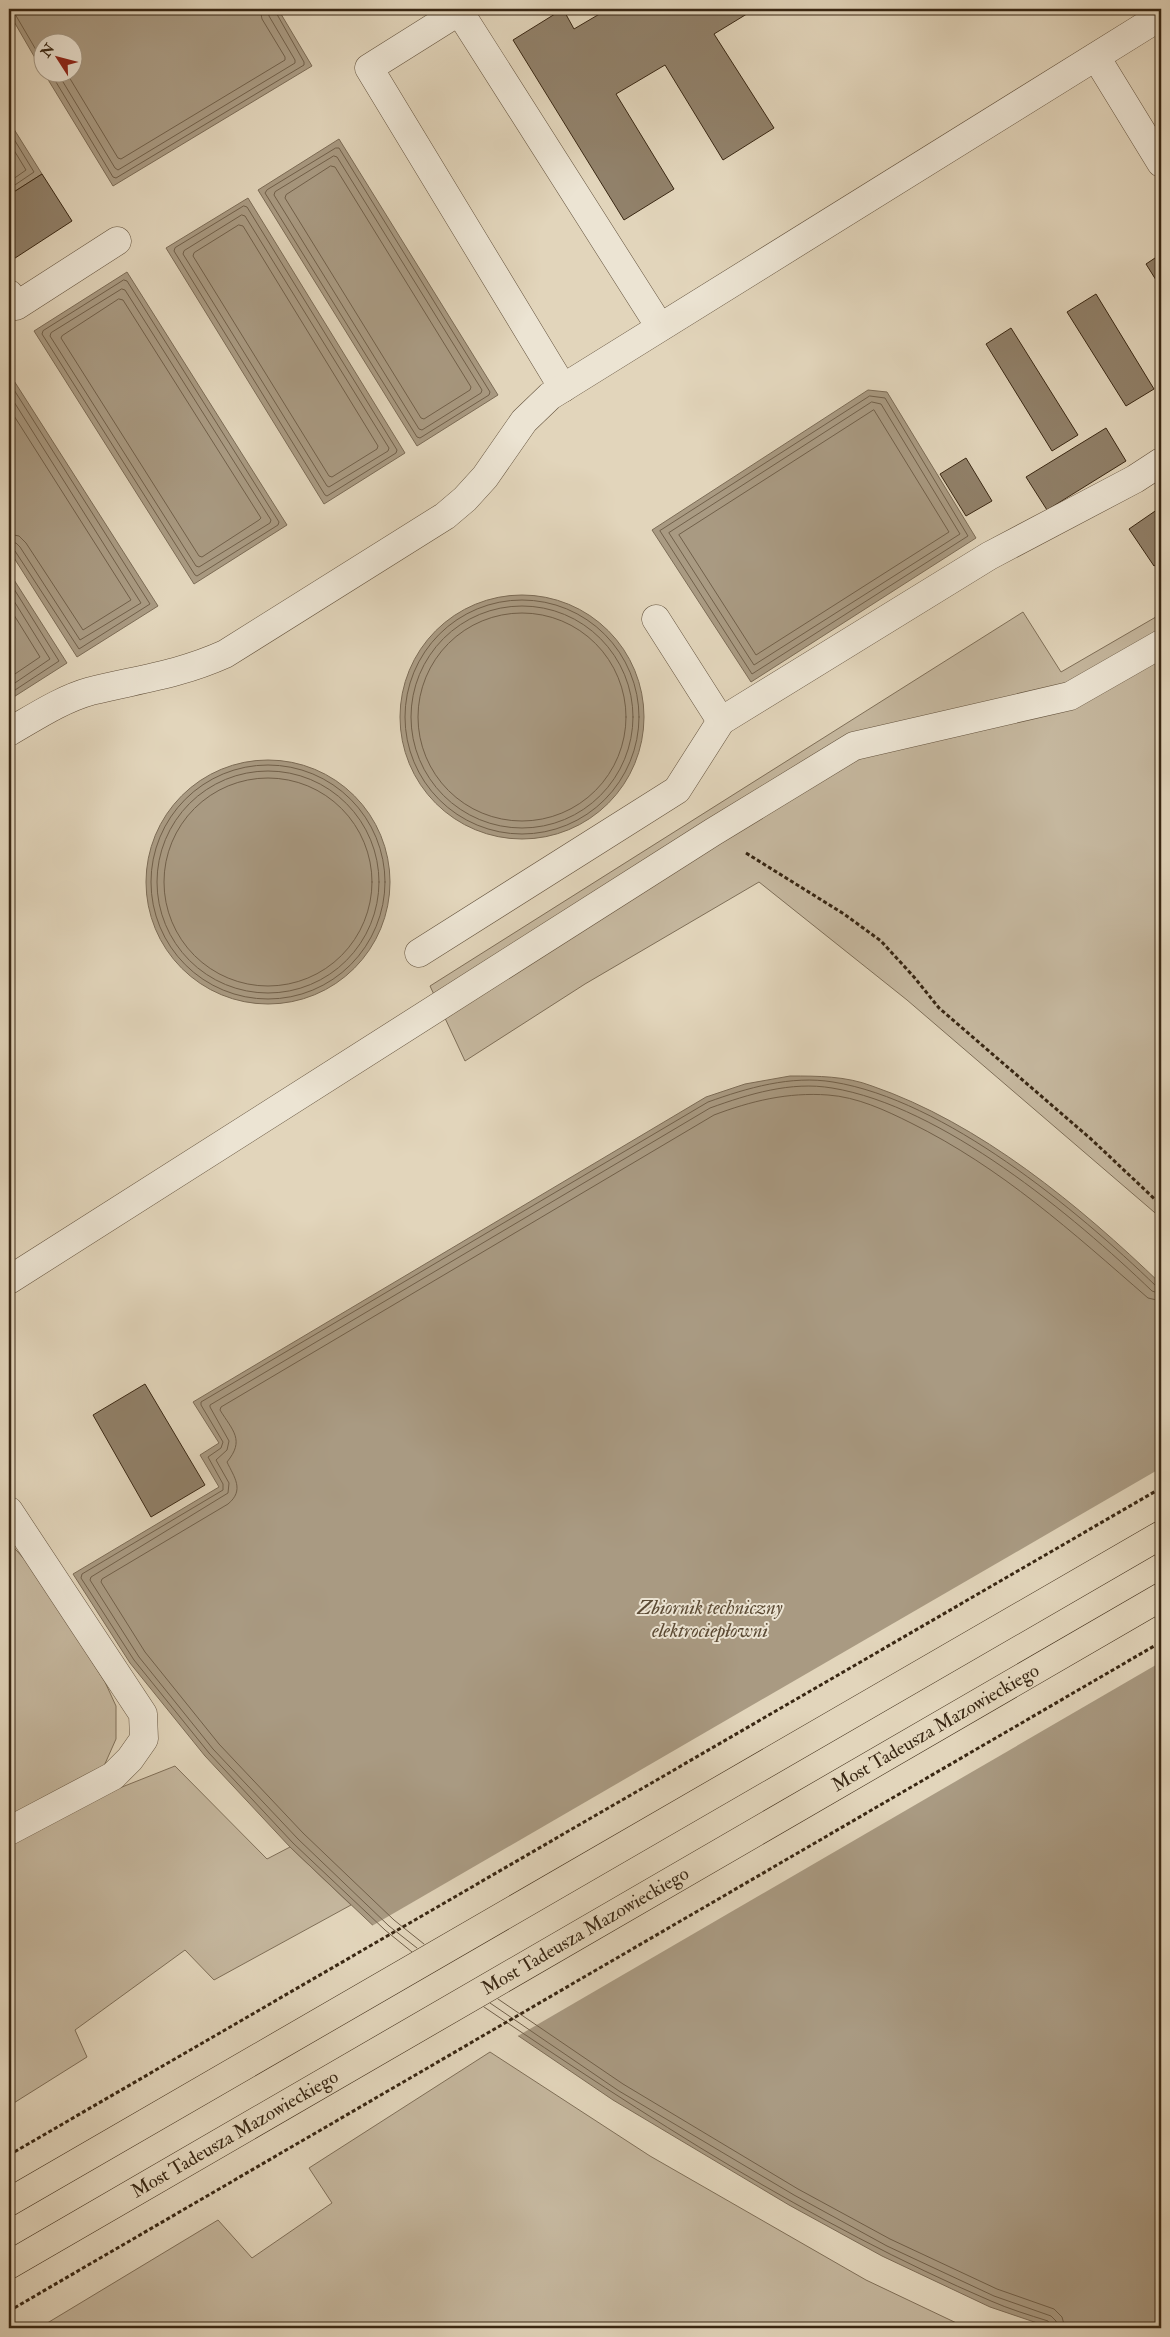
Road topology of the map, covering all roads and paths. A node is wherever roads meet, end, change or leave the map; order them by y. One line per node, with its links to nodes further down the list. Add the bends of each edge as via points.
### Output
1 (461, 10): 7 (lane); 8 (lane, via 369,68)
2 (1161, 16): 3 (lane)
3 (1096, 57): 4 (lane); 7 (lane)
4 (1161, 163)
5 (118, 241): 6 (lane, via 16,306)
6 (9, 294)
7 (660, 328): 8 (lane)
8 (563, 388): 13 (lane, via 524,421 485,477 445,516 224,654 197,667 64,701)
9 (1161, 462): 12 (lane, via 989,556)
10 (656, 619): 12 (lane)
11 (1161, 644): 14 (lane, via 1070,696 854,746)
12 (721, 721): 15 (lane, via 677,790)
13 (9, 732)
14 (713, 832): 16 (path, via 844,914 880,941 939,1008 1091,1139); 17 (lane)
15 (419, 953)
16 (1161, 1205)
17 (9, 1280)
18 (1161, 1488): 24 (path)
19 (9, 1511): 23 (lane, via 143,1714 144,1739 113,1776)
20 (1161, 1535): 25 (main road)
21 (1161, 1597): 26 (main road, Most Tadeusza Mazowieckiego)
22 (1161, 1642): 27 (path)
23 (9, 1831)
24 (9, 2155)
25 (9, 2202)
26 (9, 2265)
27 (9, 2311)

